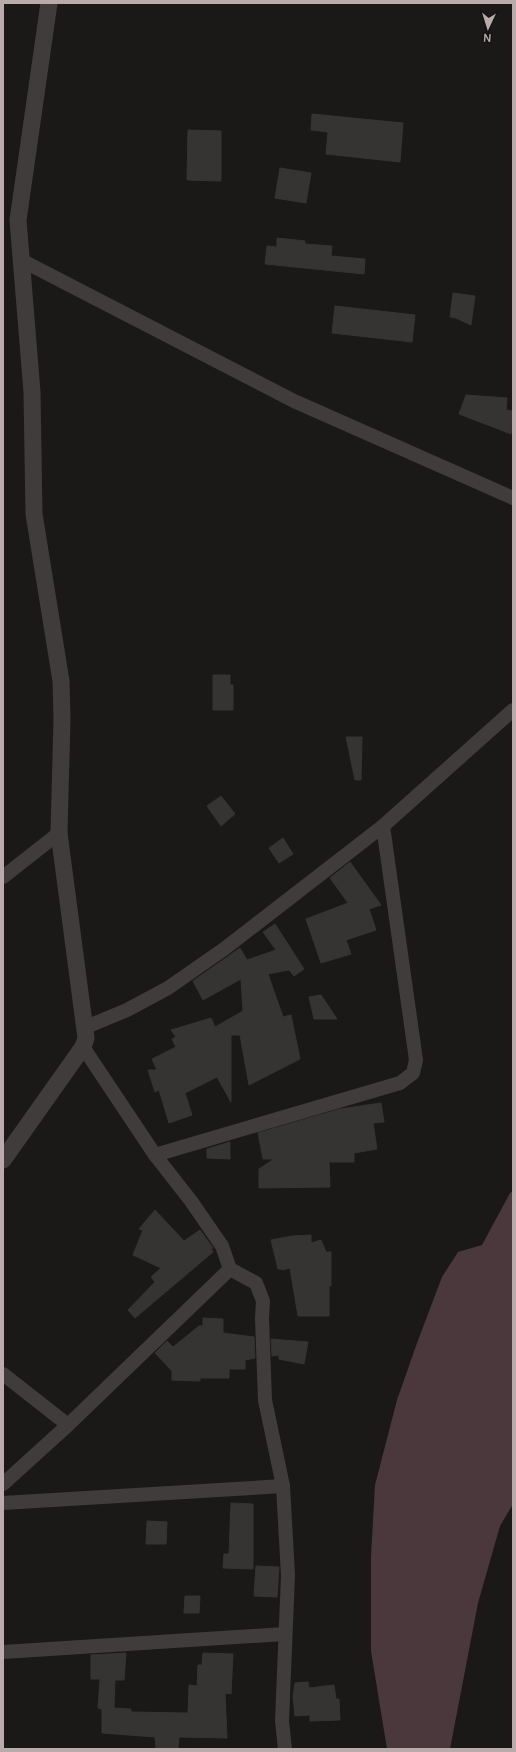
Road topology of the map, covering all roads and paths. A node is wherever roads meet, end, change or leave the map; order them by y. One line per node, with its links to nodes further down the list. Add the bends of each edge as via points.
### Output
1 (49, 3): 2 (street, via 18,220)
2 (21, 260): 3 (street, via 294,400); 6 (street, via 32,392 34,514 61,681)
3 (513, 498)
4 (513, 710): 5 (street)
5 (383, 826): 8 (street, via 224,949 168,988); 10 (street, via 416,1060 412,1073 400,1083)
6 (59, 833): 7 (street); 8 (street)
7 (3, 877)
8 (86, 1028): 9 (street)
9 (83, 1047): 10 (street); 11 (street)
10 (155, 1155): 12 (street, via 222,1246)
11 (3, 1160)
12 (230, 1269): 14 (street); 16 (street, via 256,1283 263,1301 265,1400)
13 (3, 1374): 14 (street)
14 (68, 1425): 15 (street)
15 (3, 1484)
16 (283, 1486): 17 (street); 18 (street, via 288,1575)
17 (3, 1503)
18 (285, 1634): 19 (street); 20 (street, via 282,1721)
19 (3, 1652)
20 (285, 1749)

